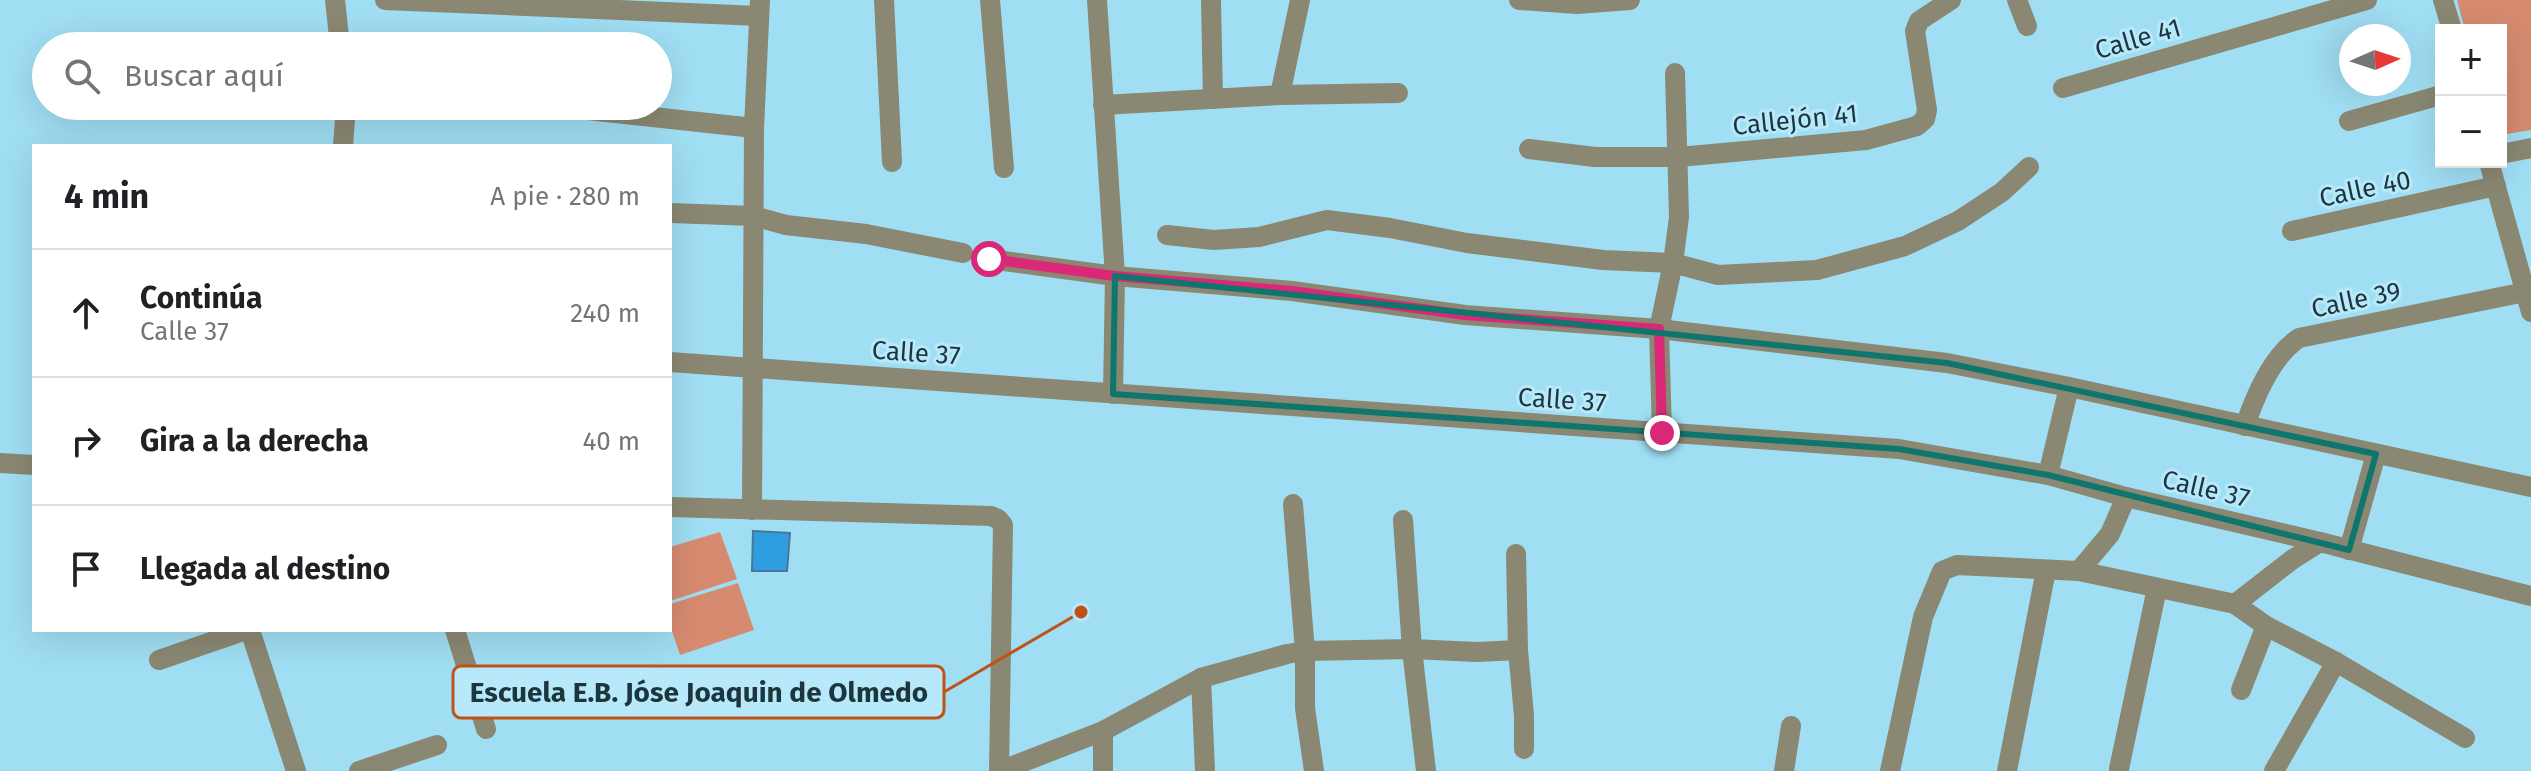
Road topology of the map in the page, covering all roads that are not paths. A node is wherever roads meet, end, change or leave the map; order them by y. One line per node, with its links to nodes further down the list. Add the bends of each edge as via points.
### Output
1 (335, 0): 18 (street)
2 (385, 0): 15 (street)
3 (884, 0): 35 (street)
4 (990, 0): 37 (street)
5 (1097, 0): 25 (street)
6 (1211, 0): 24 (street)
7 (1300, 0): 22 (street)
8 (1519, 0): 14 (street)
9 (1630, 0): 14 (street)
10 (1951, 0): 34 (street, Callejón 41, via 1919,21 1915,31 1927,110 1917,126 1866,140)
11 (2017, 0): 17 (street)
12 (2367, 0): 20 (street, Calle 41)
13 (2443, 0): 16 (street)
14 (1576, 2)
15 (760, 8): 29 (street)
16 (2450, 24)
17 (2027, 26)
18 (338, 32)
19 (1675, 73): 34 (street)
20 (2063, 88)
21 (1398, 93): 22 (street)
22 (1280, 95): 24 (street)
23 (2437, 96): 28 (street)
24 (1213, 99): 25 (street)
25 (1103, 105): 48 (street)
26 (672, 119): 29 (street)
27 (345, 120): 30 (street)
28 (2349, 121)
29 (754, 128): 41 (street)
30 (343, 144)
31 (2531, 148): 33 (street)
32 (1529, 149): 34 (street, Callejón 41, via 1595,157)
33 (2507, 153)
34 (1679, 157): 47 (street)
35 (892, 162)
36 (2029, 167): 47 (street, via 1958,221 1905,246 1817,270 1718,275)
37 (1004, 168)
38 (2491, 168): 39 (street)
39 (2496, 186): 42 (street, Calle 40); 44 (street)
40 (672, 213): 41 (street)
41 (753, 216): 45 (street); 53 (street)
42 (2292, 231)
43 (1167, 235): 47 (street, via 1259,237 1327,220 1603,260)
44 (2522, 249): 49 (street)
45 (963, 253)
46 (989, 259): 48 (street)
47 (1673, 263): 51 (street)
48 (1115, 276): 51 (street, via 1292,291 1465,315); 55 (street)
49 (2525, 292): 50 (street); 56 (street, Calle 39, via 2299,338 2274,366)
50 (2531, 312)
51 (1659, 329): 54 (street, via 1947,363); 57 (street)
52 (672, 362): 53 (street, Calle 37)
53 (752, 367): 55 (street, Calle 37); 66 (street)
54 (2069, 387): 56 (street); 61 (street)
55 (1113, 394): 57 (street, Calle 37)
56 (2245, 426): 58 (street)
57 (1662, 433): 61 (street, Calle 37, via 1899,449)
58 (2376, 454): 62 (street); 69 (street)
59 (0, 463): 60 (street)
60 (32, 465)
61 (2048, 475): 63 (street, Calle 37)
62 (2531, 487)
63 (2126, 497): 68 (street, Calle 37); 72 (street, via 2110,534)
64 (1293, 504): 82 (street)
65 (672, 507): 66 (street)
66 (752, 510): 96 (street, via 998,519 1003,525)
67 (1403, 520): 80 (street)
68 (2320, 542): 69 (street, Calle 37); 75 (street)
69 (2349, 550): 74 (street, Calle 37)
70 (1516, 554): 81 (street)
71 (2046, 570): 72 (street); 102 (street, via 1957,565 1942,571 1923,617); 103 (street)
72 (2079, 571): 73 (street)
73 (2157, 588): 75 (street); 93 (street)
74 (2531, 596)
75 (2235, 604): 76 (street)
76 (2266, 626): 84 (street); 86 (street)
77 (242, 632): 83 (street)
78 (249, 632): 94 (street)
79 (456, 632): 88 (street)
80 (1412, 649): 81 (street); 82 (street); 100 (street)
81 (1518, 650): 92 (street)
82 (1305, 651): 85 (street); 99 (street, via 1305,708)
83 (159, 660)
84 (2336, 662): 90 (street); 104 (street)
85 (1201, 678): 89 (street); 98 (street)
86 (2241, 690)
87 (1791, 726): 101 (street)
88 (486, 729)
89 (1103, 731): 96 (street); 97 (street)
90 (2465, 738)
91 (437, 745): 95 (street)
92 (1524, 749)
93 (2119, 769)
94 (294, 771)
95 (359, 771)
96 (1000, 771)
97 (1103, 771)
98 (1205, 771)
99 (1314, 771)
100 (1426, 771)
101 (1784, 771)
102 (1890, 771)
103 (2007, 771)
104 (2274, 771)

